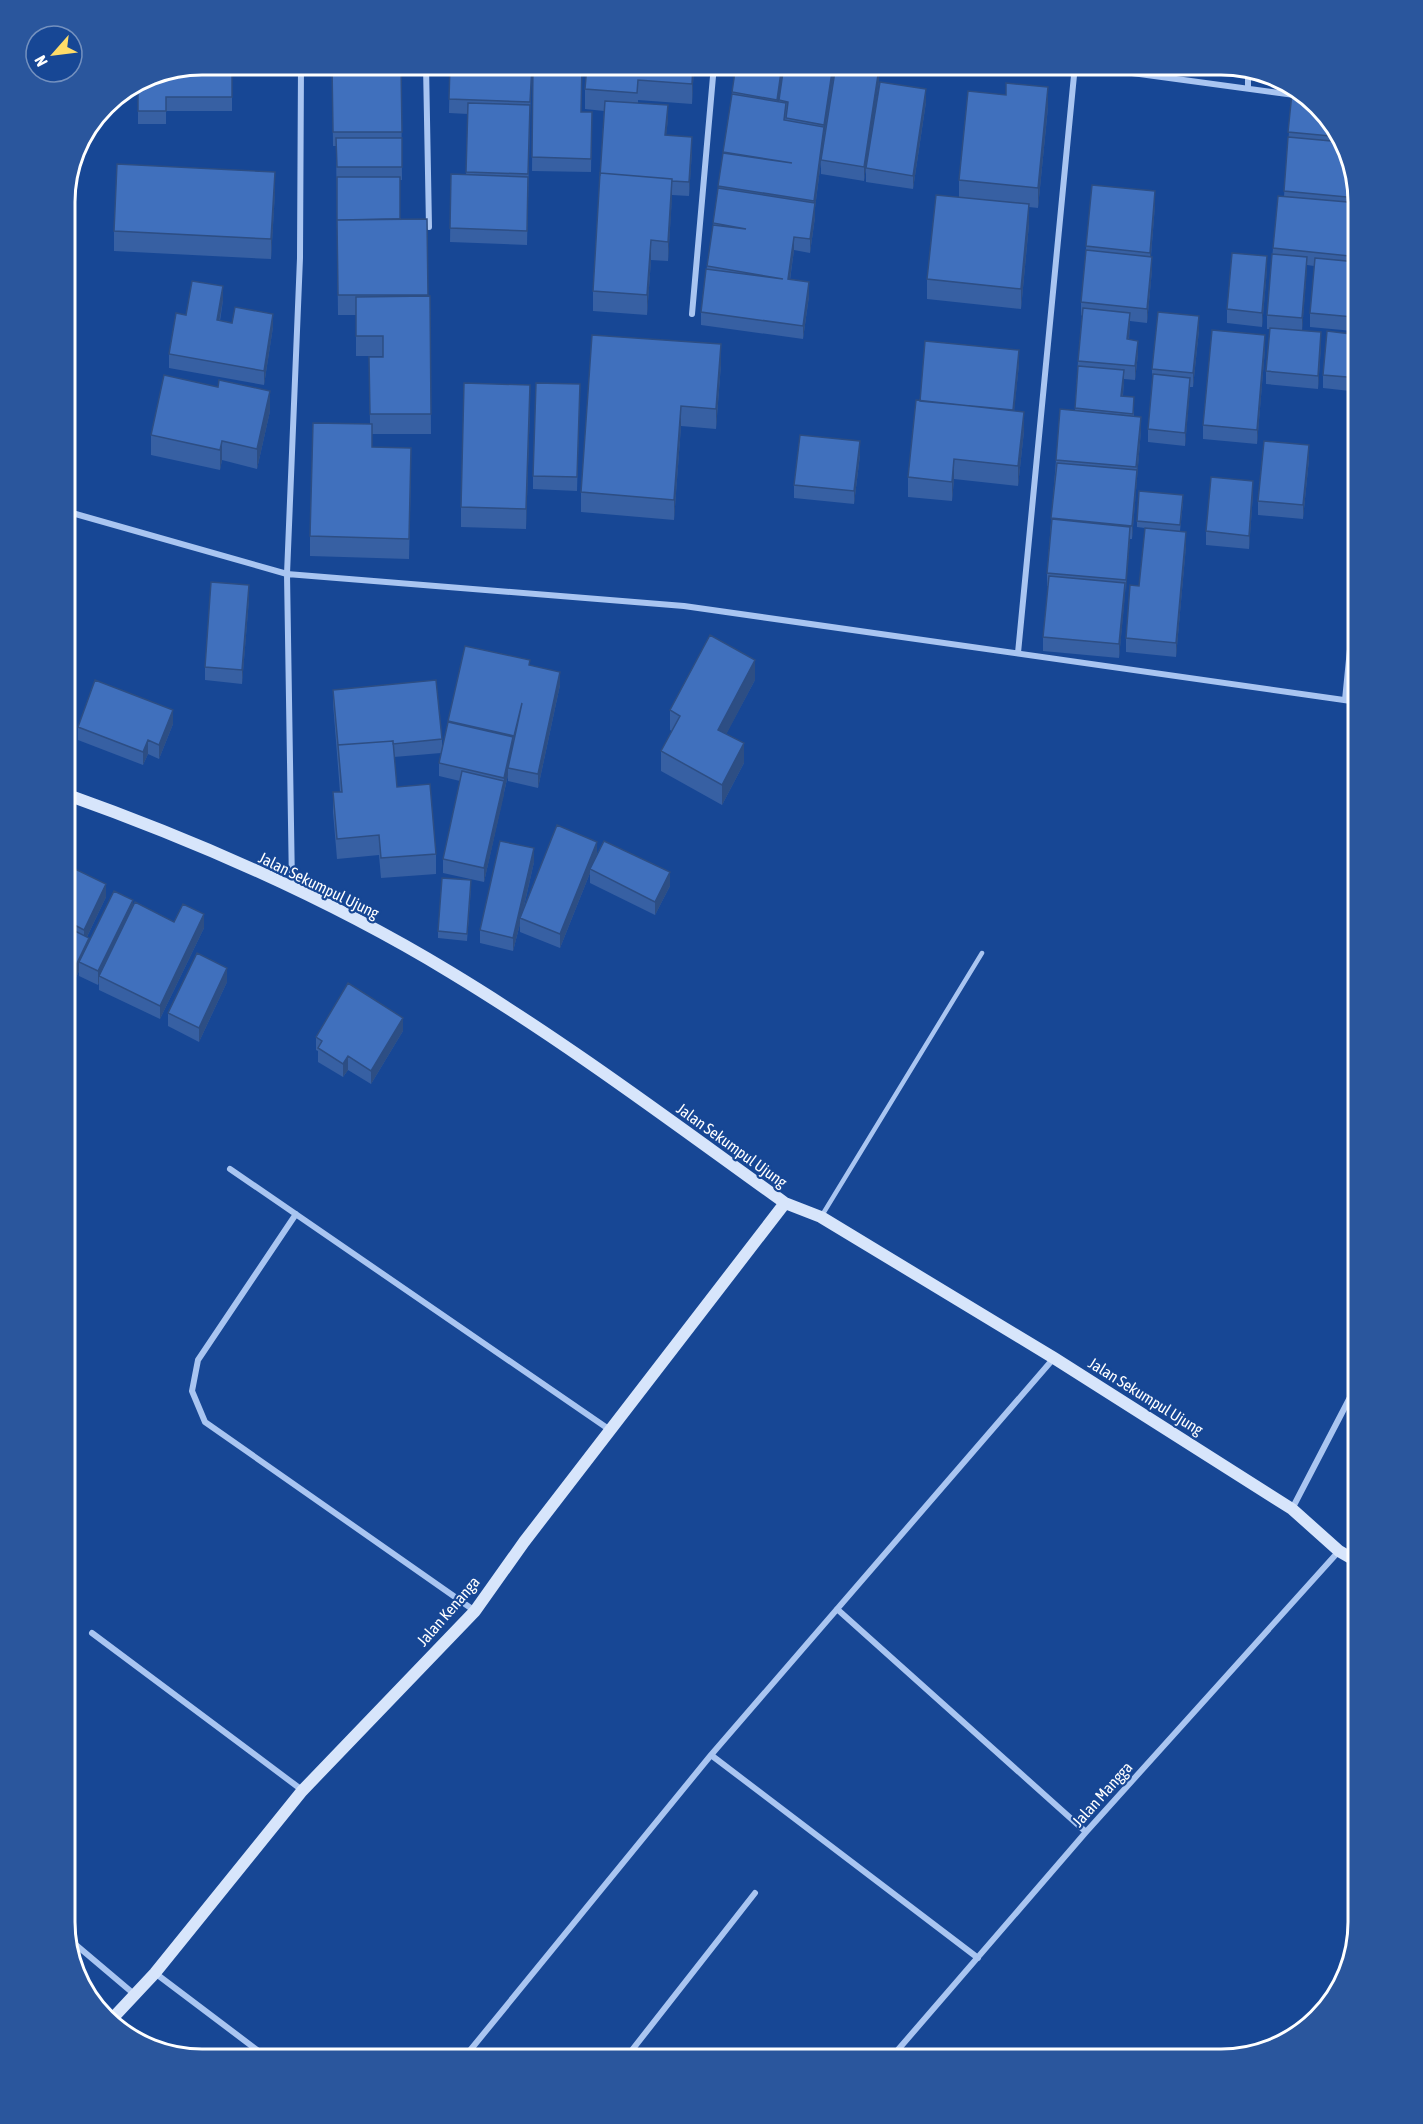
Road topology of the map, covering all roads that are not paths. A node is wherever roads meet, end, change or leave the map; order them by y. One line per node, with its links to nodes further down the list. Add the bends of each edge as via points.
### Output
1 (301, 75): 12 (street, via 300,258)
2 (426, 75): 9 (street)
3 (713, 75): 10 (street)
4 (1073, 75): 13 (street)
5 (1150, 75): 7 (street)
6 (1248, 78): 7 (street)
7 (1248, 88): 8 (street)
8 (1287, 94)
9 (429, 227)
10 (693, 314)
11 (75, 514): 12 (street)
12 (287, 574): 13 (street, via 684,606); 18 (street)
13 (1018, 653): 15 (street)
14 (1348, 672): 15 (street)
15 (1345, 700): 16 (street)
16 (1348, 700)
17 (75, 798): 18 (main road, Jalan Sekumpul Ujung)
18 (292, 886): 21 (main road, Jalan Sekumpul Ujung, via 448,970 544,1030)
19 (982, 953): 23 (lane)
20 (230, 1169): 22 (street)
21 (785, 1203): 23 (main road, Jalan Sekumpul Ujung); 26 (main road, Jalan Kenanga)
22 (297, 1214): 26 (street); 31 (street, via 198,1360 192,1391 205,1422)
23 (821, 1217): 24 (main road, Jalan Sekumpul Ujung)
24 (1054, 1358): 27 (main road, Jalan Sekumpul Ujung); 30 (street)
25 (1348, 1403): 27 (street)
26 (610, 1430): 31 (main road, Jalan Kenanga)
27 (1292, 1509): 28 (main road, Jalan Sekumpul Ujung)
28 (1339, 1551): 29 (main road, Jalan Sekumpul Ujung); 35 (street, Jalan Mangga)
29 (1348, 1556)
30 (837, 1609): 33 (street); 35 (street)
31 (475, 1611): 34 (main road, Jalan Kenanga)
32 (92, 1633): 34 (street)
33 (711, 1755): 38 (street); 43 (street)
34 (302, 1791): 39 (main road, Jalan Kenanga)
35 (1086, 1832): 38 (street, Jalan Mangga)
36 (755, 1893): 44 (street)
37 (77, 1946): 40 (street)
38 (978, 1958): 45 (street, Jalan Mangga)
39 (156, 1973): 40 (main road, Jalan Kenanga); 42 (street)
40 (134, 1994): 41 (main road, Jalan Kenanga)
41 (115, 2015)
42 (256, 2049)
43 (471, 2049)
44 (633, 2049)
45 (899, 2049)

